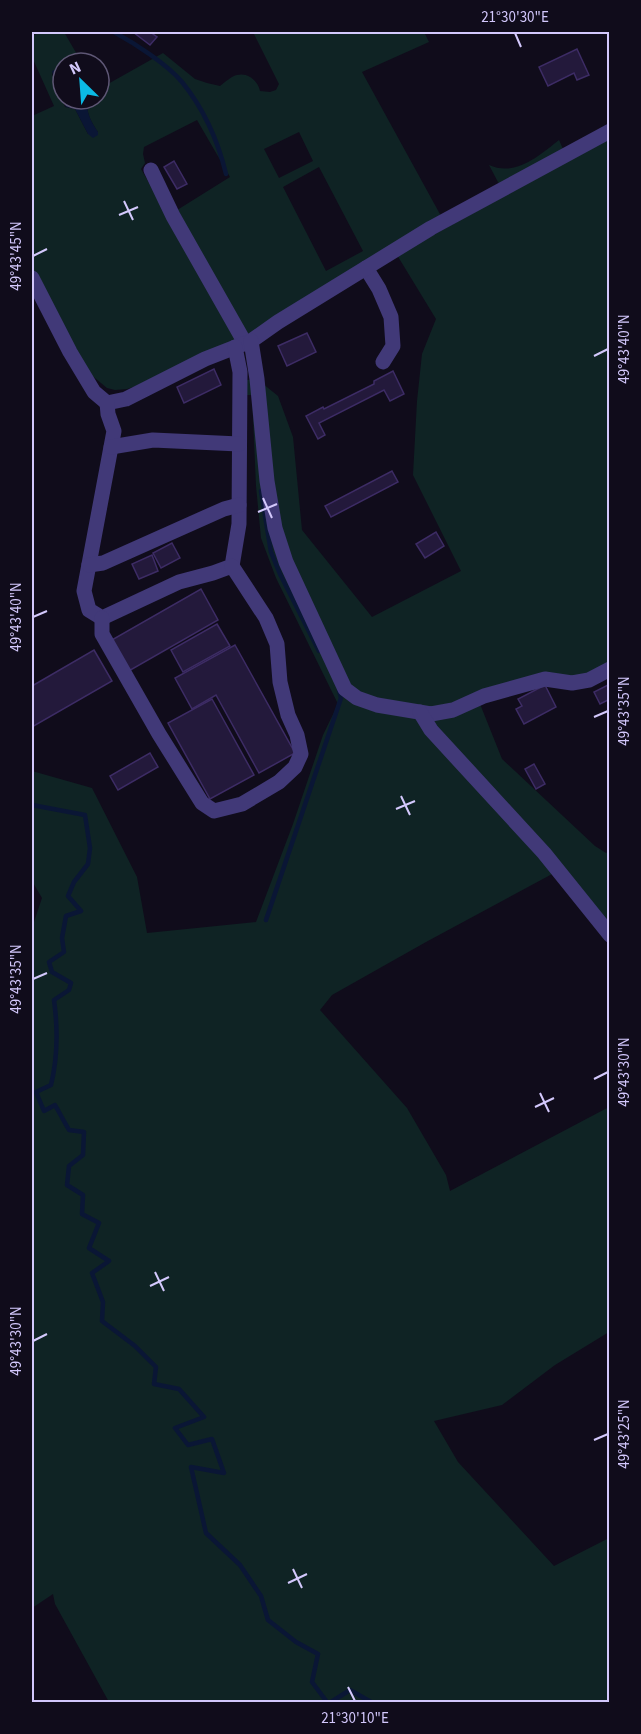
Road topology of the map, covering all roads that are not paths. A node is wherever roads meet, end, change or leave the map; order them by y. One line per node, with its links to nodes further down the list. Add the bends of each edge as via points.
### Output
1 (609, 131): 3 (street)
2 (151, 170): 5 (street, via 172,216)
3 (366, 268): 5 (street); 6 (street, via 391,317 393,346)
4 (32, 278): 7 (street, via 70,352 94,392)
5 (244, 344): 7 (street, via 126,399); 8 (street); 15 (street, via 257,379 275,528 322,644 345,690 377,705)
6 (383, 362)
7 (106, 402): 9 (street, via 114,431)
8 (239, 444): 9 (street, via 153,440); 10 (street)
9 (111, 447): 11 (street)
10 (239, 505): 11 (street, via 103,563); 12 (street)
11 (89, 565): 13 (street, via 84,591 89,610)
12 (232, 566): 13 (street, via 179,582); 13 (street, via 266,618 277,644 280,682 301,754 296,767 279,782 242,804 214,811 202,803 102,634)
13 (102, 618)
14 (609, 669): 15 (street, via 589,680 572,683 545,679 484,696 453,710)
15 (420, 712): 16 (street, via 431,730 544,853)
16 (609, 935)

